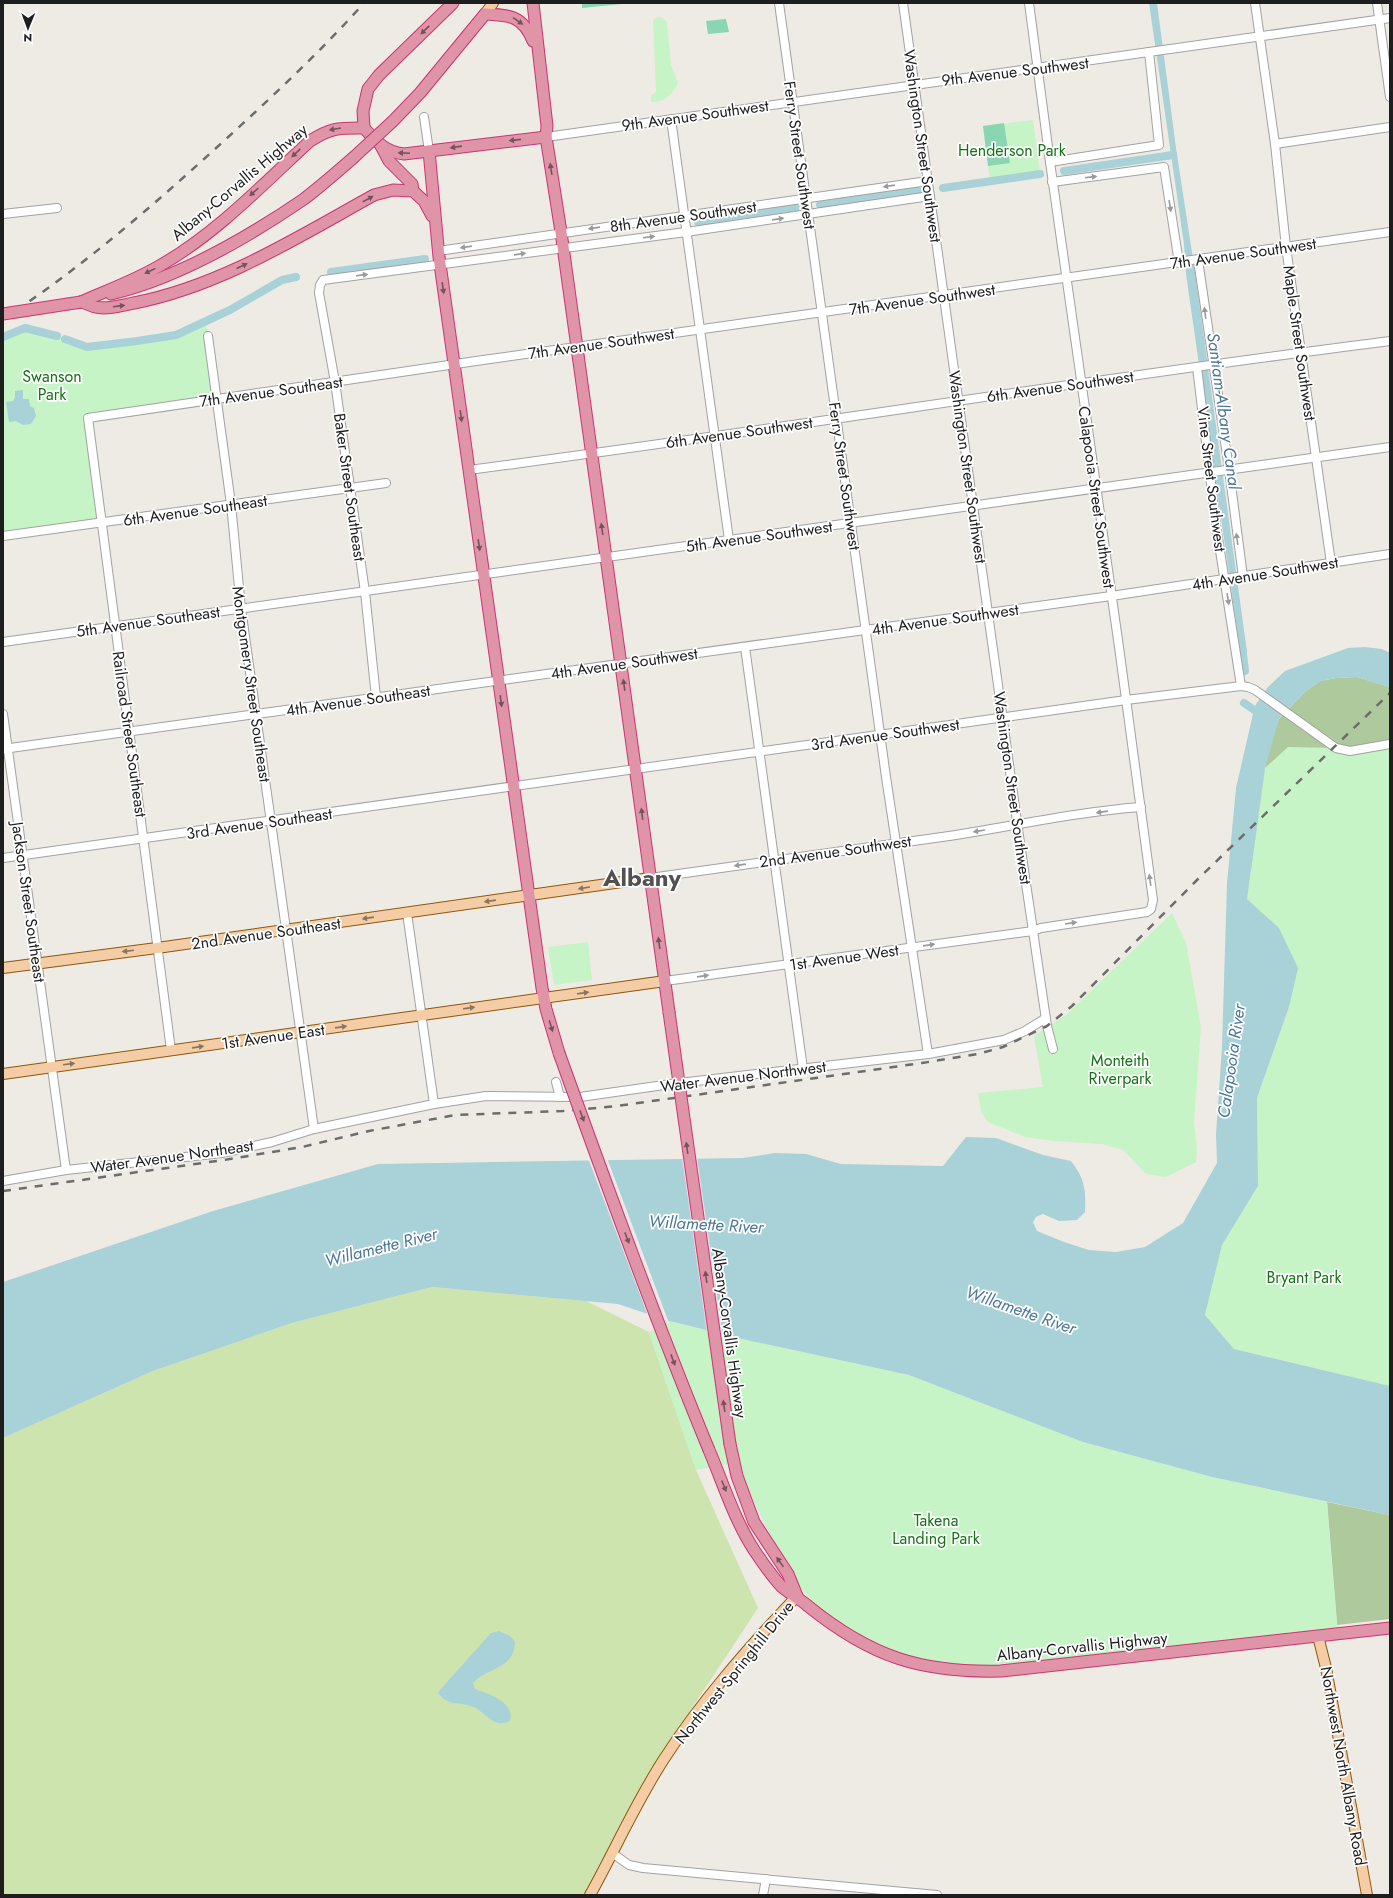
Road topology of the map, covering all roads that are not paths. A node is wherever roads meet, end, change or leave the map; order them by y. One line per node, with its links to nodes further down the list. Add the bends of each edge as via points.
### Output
1 (453, 3): 22 (highway, one-way to 22, via 379,75 368,89 362,112)
2 (493, 3): 9 (main road)
3 (533, 3): 13 (highway)
4 (780, 3): 18 (street, Ferry Street Southwest)
5 (903, 3): 16 (street, Washington Street Southwest)
6 (1030, 3): 15 (street, Calapooia Street Southwest)
7 (1255, 3): 12 (street, Maple Street Southwest)
8 (1377, 3): 11 (street)
9 (485, 14): 13 (highway, one-way to 13, via 516,17 528,28); 49 (highway, bridge, via 420,93 354,158 305,198 209,256 124,291)
10 (1390, 18): 11 (street, 9th Avenue Southwest)
11 (1379, 20): 12 (street, 9th Avenue Southwest); 17 (street)
12 (1260, 36): 14 (street, 9th Avenue Southwest); 24 (street, Maple Street Southwest)
13 (537, 48): 23 (highway, Albany-Corvallis Highway, via 547,126)
14 (1151, 52): 15 (street, 9th Avenue Southwest); 27 (street, via 1160,145)
15 (1037, 68): 16 (street, 9th Avenue Southwest); 27 (street, Calapooia Street Southwest)
16 (915, 84): 18 (street, 9th Avenue Southwest); 28 (street, Washington Street Southwest)
17 (1390, 97)
18 (793, 101): 20 (street, 9th Avenue Southwest); 32 (street, Ferry Street Southwest)
19 (424, 117): 26 (street)
20 (670, 118): 23 (street, 9th Avenue Southwest); 36 (street)
21 (1390, 126): 24 (street)
22 (364, 128): 25 (highway); 49 (highway, Albany-Corvallis Highway, one-way to 49, via 338,128 315,137 226,218 191,246 161,265)
23 (546, 137): 26 (highway, one-way to 26); 38 (highway, Albany-Corvallis Highway, one-way to 23)
24 (1275, 144): 41 (street, Maple Street Southwest)
25 (380, 146): 26 (highway, one-way to 25, via 401,154); 30 (highway, via 389,161 412,184)
26 (428, 151): 37 (highway, Albany-Corvallis Highway)
27 (1050, 162): 29 (street, Calapooia Street Southwest)
28 (928, 181): 31 (street, Washington Street Southwest); 32 (street, 8th Avenue Southwest, one-way to 32)
29 (1052, 182): 44 (street, Vine Street Southwest, one-way to 44, via 1164,167); 46 (street, Calapooia Street Southwest)
30 (413, 191): 37 (highway, via 428,207); 49 (highway, one-way to 30, via 96,308 119,306 151,300 181,290 243,266 374,195 393,190)
31 (930, 196): 35 (street, 8th Avenue Southwest); 48 (street, Washington Street Southwest)
32 (805, 198): 35 (street, Ferry Street Southwest); 36 (street, 8th Avenue Southwest)
33 (57, 208): 34 (street)
34 (3, 214)
35 (808, 215): 39 (street, 8th Avenue Southwest, one-way to 35); 50 (street, Ferry Street Southwest)
36 (684, 216): 38 (street, 8th Avenue Southwest, one-way to 38); 39 (street)
37 (434, 221): 43 (highway, Albany-Corvallis Highway)
38 (561, 232): 42 (highway, Albany-Corvallis Highway); 43 (street, 8th Avenue Southwest, one-way to 43)
39 (686, 232): 42 (street, 8th Avenue Southwest, one-way to 39); 52 (street)
40 (1390, 232): 41 (street, 7th Avenue Southwest)
41 (1286, 247): 44 (street, 7th Avenue Southwest); 56 (street, Maple Street Southwest)
42 (564, 248): 45 (street, 8th Avenue Southwest, one-way to 42); 55 (highway, Albany-Corvallis Highway)
43 (438, 251): 45 (highway, Albany-Corvallis Highway)
44 (1188, 261): 46 (street, 7th Avenue Southwest); 58 (street, Vine Street Southwest, one-way to 44)
45 (440, 266): 47 (street, 8th Avenue Southwest, one-way to 45); 57 (highway, Albany-Corvallis Highway, one-way to 57)
46 (1068, 278): 48 (street, 7th Avenue Southwest); 61 (street, Calapooia Street Southwest)
47 (323, 280): 60 (street, Baker Street Southeast, via 319,293)
48 (944, 296): 50 (street, 7th Avenue Southwest); 63 (street, Washington Street Southwest)
49 (81, 302): 51 (highway, bridge)
50 (823, 312): 52 (street, 7th Avenue Southwest); 65 (street, Ferry Street Southwest)
51 (3, 314)
52 (699, 330): 55 (street, 7th Avenue Southwest); 66 (street)
53 (208, 336): 62 (street, Montgomery Street Southeast)
54 (1390, 341): 56 (street, 6th Avenue Southwest)
55 (577, 346): 57 (street, 7th Avenue Southwest); 68 (highway, Albany-Corvallis Highway)
56 (1301, 352): 58 (street, 6th Avenue Southwest); 69 (street, Maple Street Southwest)
57 (453, 364): 60 (street, 7th Avenue Southeast); 70 (highway, Albany-Corvallis Highway, one-way to 70)
58 (1210, 364): 59 (street, 6th Avenue Southwest); 71 (street, Vine Street Southwest)
59 (1198, 366): 61 (street, 6th Avenue Southwest); 72 (street, Vine Street Southwest)
60 (335, 382): 62 (street, 7th Avenue Southeast); 74 (street, Baker Street Southeast)
61 (1081, 382): 63 (street, 6th Avenue Southwest); 75 (street, Calapooia Street Southwest)
62 (217, 398): 64 (street, 7th Avenue Southeast); 76 (street, Montgomery Street Southeast)
63 (959, 400): 65 (street, 6th Avenue Southwest); 77 (street, Washington Street Southwest)
64 (88, 418): 78 (street, Railroad Street Southeast)
65 (837, 418): 66 (street, 6th Avenue Southwest); 79 (street, Ferry Street Southwest)
66 (714, 436): 68 (street, 6th Avenue Southwest); 81 (street)
67 (1390, 448): 69 (street, 5th Avenue Southwest)
68 (592, 453): 70 (street, 6th Avenue Southwest); 83 (highway, Albany-Corvallis Highway, one-way to 68)
69 (1316, 457): 71 (street, 5th Avenue Southwest); 84 (street, Maple Street Southwest)
70 (469, 470): 85 (highway, Albany-Corvallis Highway, one-way to 85)
71 (1226, 470): 72 (street, 5th Avenue Southwest); 86 (street, Vine Street Southwest, one-way to 71)
72 (1212, 472): 75 (street, 5th Avenue Southwest); 87 (street, Vine Street Southwest, via 1216,525)
73 (386, 483): 74 (street, 6th Avenue Southeast)
74 (350, 488): 76 (street, 6th Avenue Southeast); 88 (street, Baker Street Southeast)
75 (1097, 488): 77 (street, 5th Avenue Southwest); 89 (street, Calapooia Street Southwest)
76 (231, 504): 78 (street, 6th Avenue Southeast); 90 (street, Montgomery Street Southeast)
77 (973, 505): 79 (street, 5th Avenue Southwest); 91 (street, Washington Street Southwest)
78 (103, 523): 80 (street, 6th Avenue Southeast); 92 (street, Railroad Street Southeast)
79 (851, 523): 81 (street, 5th Avenue Southwest); 93 (street, Ferry Street Southwest)
80 (3, 536)
81 (729, 540): 83 (street, 5th Avenue Southwest)
82 (1390, 554): 84 (street, 4th Avenue Southwest)
83 (606, 557): 85 (street, 5th Avenue Southwest); 96 (highway, Albany-Corvallis Highway)
84 (1331, 563): 86 (street, 4th Avenue Southwest)
85 (484, 576): 88 (street, 5th Avenue Southeast); 97 (highway, Albany-Corvallis Highway)
86 (1241, 578): 87 (street, 4th Avenue Southwest)
87 (1226, 580): 89 (street, 4th Avenue Southwest); 98 (street, Vine Street Southwest, one-way to 98)
88 (365, 592): 90 (street, 5th Avenue Southeast); 99 (street, Baker Street Southeast)
89 (1111, 596): 91 (street, 4th Avenue Southwest); 100 (street, Calapooia Street Southwest)
90 (241, 608): 92 (street, 5th Avenue Southeast); 101 (street, Montgomery Street Southeast)
91 (989, 613): 93 (street, 4th Avenue Southwest); 103 (street, Washington Street Southwest)
92 (114, 626): 94 (street, 5th Avenue Southeast); 104 (street, Railroad Street Southeast)
93 (867, 630): 95 (street, 4th Avenue Southwest); 105 (street, Ferry Street Southwest)
94 (3, 642)
95 (745, 647): 96 (street, 4th Avenue Southwest); 108 (street)
96 (621, 663): 97 (street, 4th Avenue Southwest); 109 (highway, Albany-Corvallis Highway, one-way to 96)
97 (498, 680): 99 (street, 4th Avenue Southeast); 110 (highway, Albany-Corvallis Highway, one-way to 110)
98 (1241, 686): 100 (street, 3rd Avenue Southwest); 106 (street, 3rd Avenue Southwest, via 1255,690 1333,746 1350,751)
99 (376, 697): 101 (street, 4th Avenue Southeast)
100 (1126, 700): 103 (street, 3rd Avenue Southwest); 111 (street, Calapooia Street Southwest)
101 (256, 713): 104 (street, 4th Avenue Southeast); 112 (street, Montgomery Street Southeast)
102 (3, 714): 107 (street, Jackson Street Southeast)
103 (1003, 718): 105 (street, 3rd Avenue Southwest); 113 (street, Washington Street Southwest)
104 (129, 731): 107 (street, 4th Avenue Southeast); 114 (street, Railroad Street Southeast)
105 (881, 735): 108 (street, 3rd Avenue Southwest); 115 (street, Ferry Street Southwest)
106 (1390, 744)
107 (5, 749): 116 (street, Jackson Street Southeast)
108 (760, 751): 109 (street, 3rd Avenue Southwest); 118 (street)
109 (636, 769): 110 (street, 3rd Avenue Southwest); 119 (highway, Albany-Corvallis Highway, one-way to 109)
110 (514, 786): 112 (street, 3rd Avenue Southeast); 120 (highway, Albany-Corvallis Highway)
111 (1140, 807): 113 (street, 2nd Avenue Southwest, one-way to 113); 122 (street, Calapooia Street Southwest, one-way to 111, via 1151,909 1153,900)
112 (271, 821): 114 (street, 3rd Avenue Southeast); 123 (street, Montgomery Street Southeast)
113 (1018, 824): 115 (street, 2nd Avenue Southwest, one-way to 115); 124 (street, Washington Street Southwest)
114 (144, 839): 116 (street, 3rd Avenue Southeast); 125 (street, Railroad Street Southeast)
115 (896, 842): 118 (street, 2nd Avenue Southwest); 126 (street, Ferry Street Southwest)
116 (24, 855): 117 (street, 3rd Avenue Southeast); 127 (street, Jackson Street Southeast)
117 (3, 858)
118 (775, 860): 119 (street, 2nd Avenue Southwest, one-way to 119); 128 (street)
119 (650, 878): 120 (main road, 2nd Avenue Southwest, one-way to 120); 130 (highway, Albany-Corvallis Highway, one-way to 119)
120 (529, 896): 121 (main road, 2nd Avenue Southeast, one-way to 121); 131 (highway, Albany-Corvallis Highway)
121 (407, 913): 123 (main road, 2nd Avenue Southeast, one-way to 123); 132 (street)
122 (1143, 913): 124 (street, 1st Avenue West, one-way to 122)
123 (286, 930): 125 (main road, 2nd Avenue Southeast); 134 (street, Montgomery Street Southeast)
124 (1033, 931): 126 (street, 1st Avenue West, one-way to 124); 133 (street, Washington Street Southwest)
125 (157, 948): 127 (main road, 2nd Avenue Southeast, one-way to 127); 136 (street, Railroad Street Southeast)
126 (911, 948): 128 (street, 1st Avenue West); 137 (street, Ferry Street Southwest)
127 (38, 963): 129 (main road, 2nd Avenue Southeast); 138 (street, Jackson Street Southeast)
128 (790, 964): 130 (street, 1st Avenue West, one-way to 128); 139 (street)
129 (3, 968)
130 (665, 981): 131 (main road, 1st Avenue West, one-way to 130); 147 (highway, Albany-Corvallis Highway, one-way to 130, bridge, via 788,1574 754,1522 737,1476 730,1444)
131 (544, 998): 132 (main road, 1st Avenue East, one-way to 131); 147 (highway, Albany-Corvallis Highway, one-way to 147, bridge, via 559,1053 624,1231 709,1450 745,1535 782,1586)
132 (422, 1015): 134 (main road, 1st Avenue East, one-way to 132); 143 (street)
133 (1046, 1018): 135 (street, Washington Street Southwest); 137 (street, Water Avenue Northwest, via 1004,1040)
134 (301, 1032): 136 (main road, 1st Avenue East, one-way to 134); 144 (street, Montgomery Street Southeast)
135 (1053, 1049)
136 (171, 1050): 138 (main road, 1st Avenue East, one-way to 136)
137 (928, 1054): 139 (street, Water Avenue Northwest)
138 (51, 1066): 140 (main road, 1st Avenue East); 145 (street, Jackson Street Southeast)
139 (803, 1069): 142 (street, Water Avenue Northwest, via 599,1095)
140 (3, 1074)
141 (556, 1082): 142 (street)
142 (560, 1097): 143 (street, Water Avenue Northwest, via 486,1096)
143 (434, 1104): 144 (street, Water Avenue Northeast)
144 (314, 1130): 145 (street, Water Avenue Northeast, via 222,1153)
145 (66, 1170): 146 (street, Water Avenue Northeast)
146 (3, 1181)
147 (797, 1596): 149 (highway, Albany-Corvallis Highway, via 830,1624 870,1648 910,1663 950,1670 1001,1671); 150 (main road, Northwest Springhill Drive, via 764,1631 694,1717 658,1770)
148 (1390, 1628): 149 (highway, Albany-Corvallis Highway)
149 (1318, 1636): 155 (main road, Northwest North Albany Road)
150 (612, 1853): 151 (street, via 630,1865 643,1868); 152 (main road, Northwest Springhill Drive)
151 (766, 1879): 153 (street); 154 (street)
152 (590, 1895)
153 (763, 1895)
154 (937, 1895)
155 (1367, 1895)

